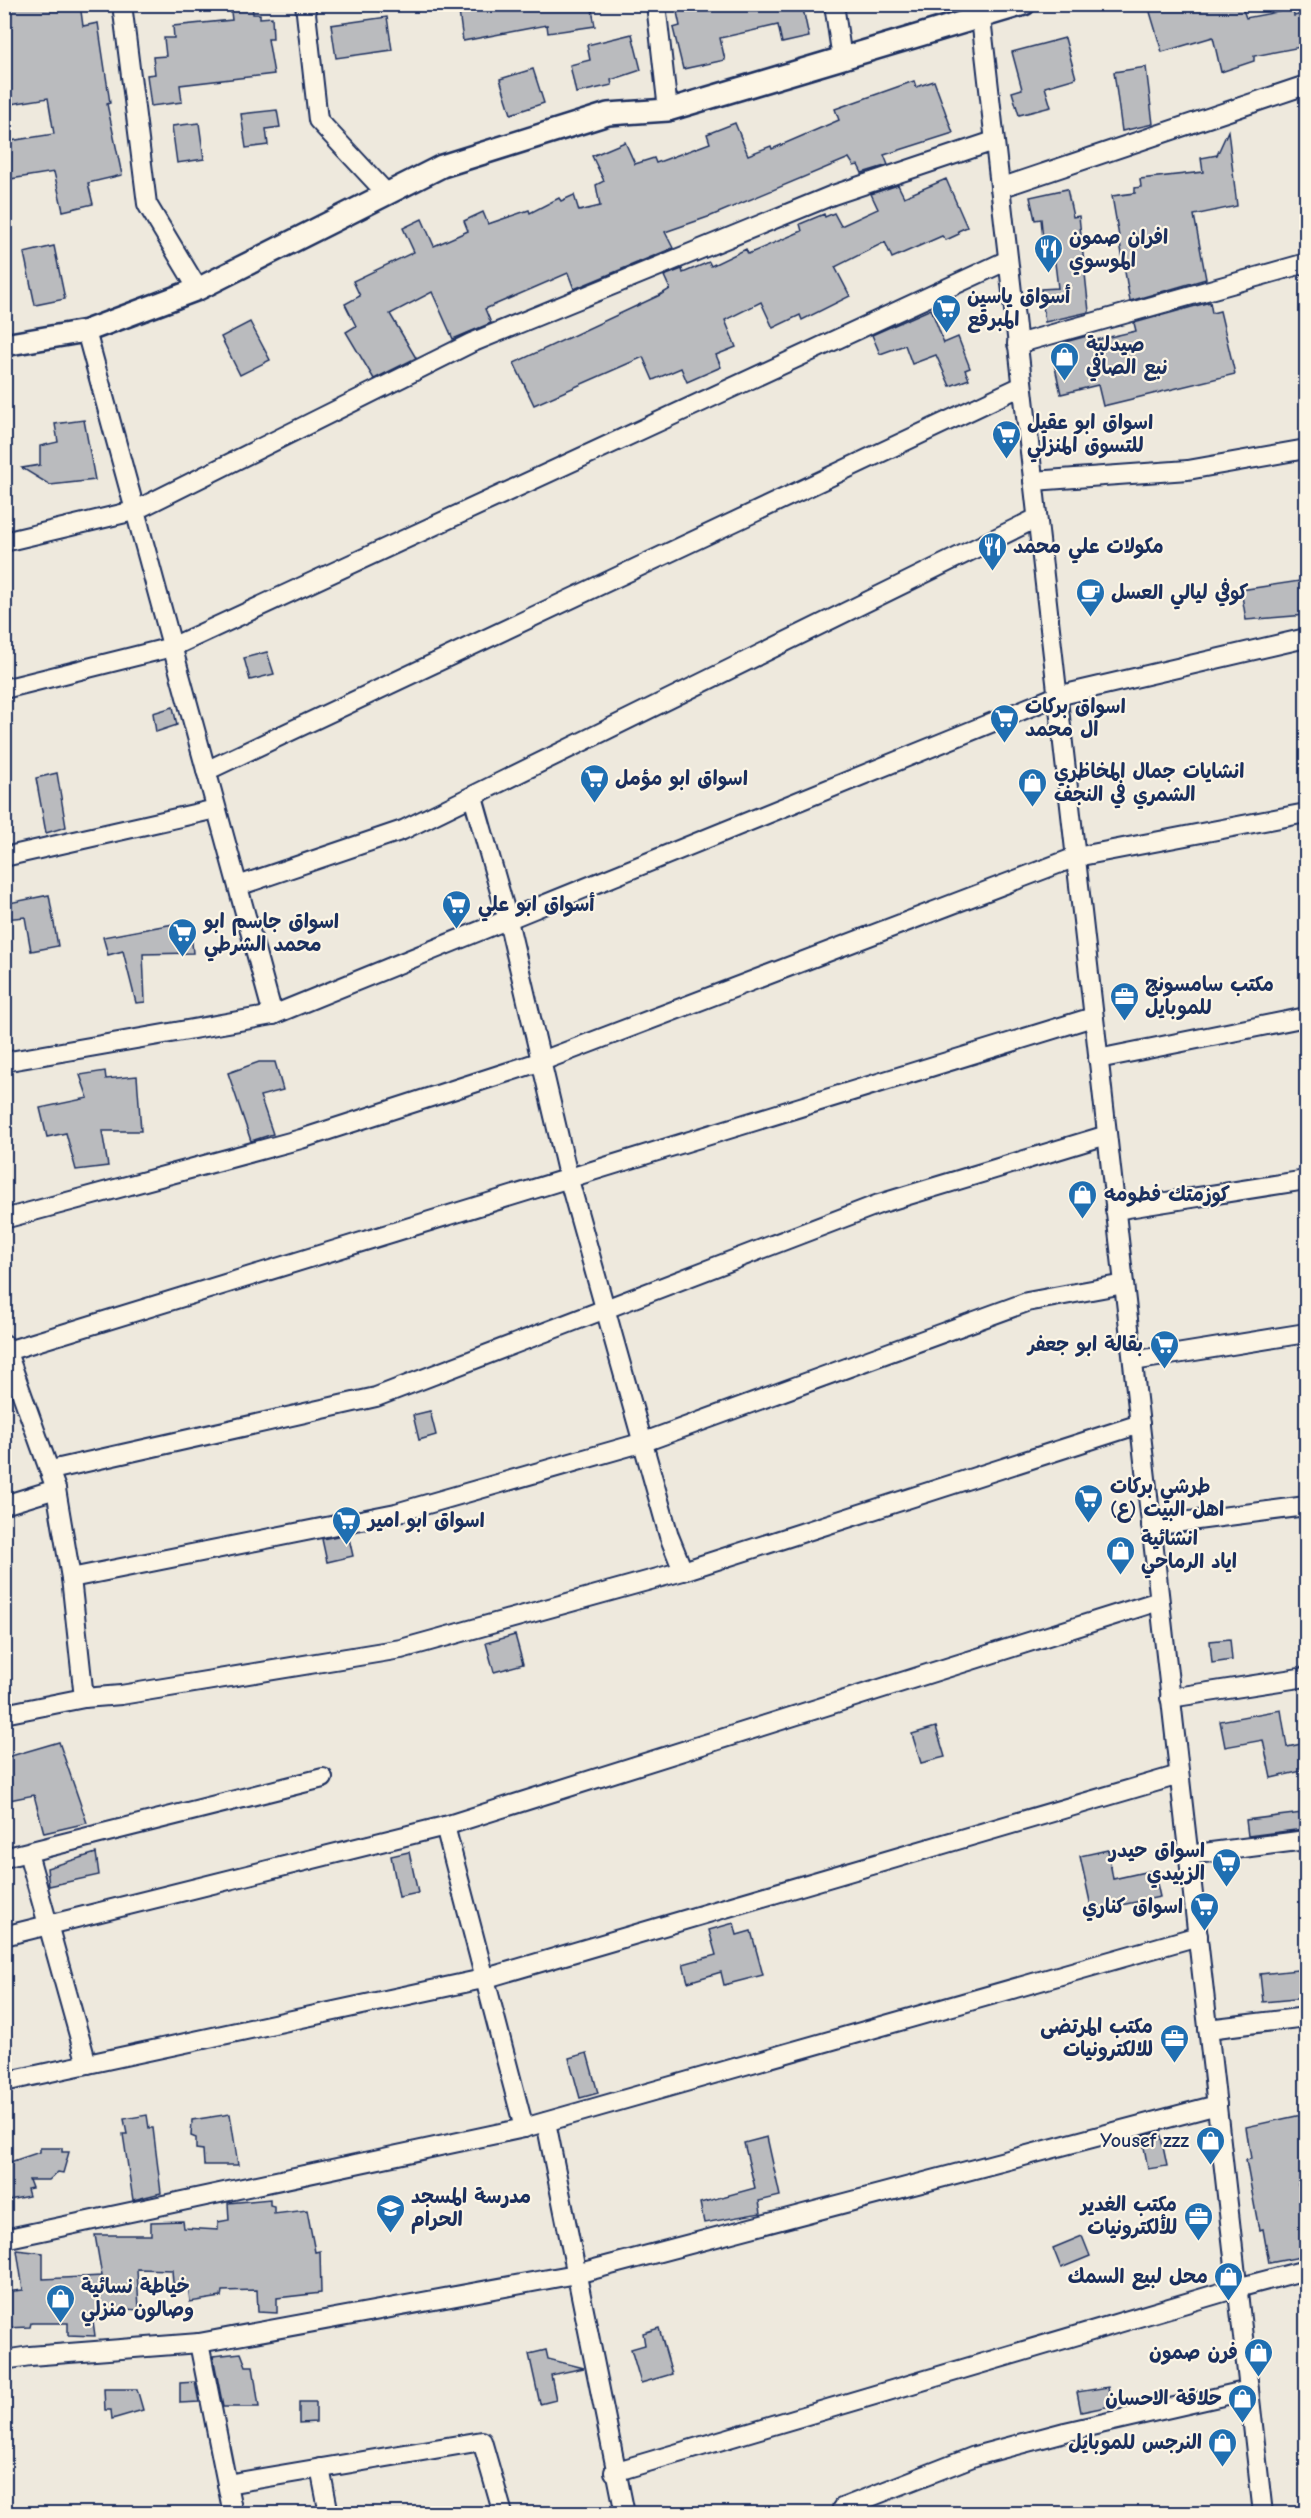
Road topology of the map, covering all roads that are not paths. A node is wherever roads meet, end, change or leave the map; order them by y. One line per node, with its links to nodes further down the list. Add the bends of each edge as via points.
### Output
1 (122, 4): 15 (street, via 147,204)
2 (305, 4): 12 (street, via 318,120)
3 (656, 4): 9 (street)
4 (834, 4): 7 (street)
5 (1015, 6): 6 (street)
6 (981, 18): 7 (street); 10 (street)
7 (842, 59): 9 (street)
8 (1306, 85): 11 (street)
9 (668, 110): 12 (street, via 608,114 442,166)
10 (994, 141): 11 (street); 22 (street, via 833,195 471,343)
11 (1000, 188): 13 (street)
12 (387, 194): 15 (street)
13 (1008, 260): 17 (street); 26 (street)
14 (1306, 262): 17 (street)
15 (198, 289): 16 (street)
16 (86, 331): 18 (street); 22 (street)
17 (1017, 344): 19 (street)
18 (4, 345)
19 (1022, 386): 21 (street); 29 (street)
20 (1306, 449): 21 (street, via 1188,470)
21 (1033, 481): 23 (street)
22 (134, 511): 24 (street); 26 (street)
23 (1037, 518): 28 (street); 30 (street)
24 (4, 542)
25 (1306, 638): 28 (street)
26 (172, 647): 27 (street); 29 (street)
27 (4, 689)
28 (1057, 696): 34 (street); 36 (street)
29 (206, 771): 31 (street)
30 (473, 796): 35 (street, via 403,830); 36 (street)
31 (216, 809): 33 (street); 35 (street)
32 (1306, 813): 34 (street)
33 (4, 857)
34 (1076, 857): 38 (street); 41 (street)
35 (238, 886): 37 (street)
36 (507, 920): 37 (street); 41 (street)
37 (273, 1015): 42 (street)
38 (1094, 1017): 40 (street); 44 (street)
39 (1306, 1017): 40 (street)
40 (1098, 1059): 43 (street)
41 (542, 1061): 44 (street); 47 (street, via 301,1138)
42 (4, 1062)
43 (1107, 1135): 46 (street); 49 (street, via 879,1204)
44 (569, 1180): 49 (street); 51 (street)
45 (1306, 1180): 46 (street)
46 (1115, 1210): 48 (street)
47 (4, 1219)
48 (1124, 1284): 52 (street); 54 (street, via 1028,1302)
49 (606, 1309): 54 (street); 55 (street, via 376,1397)
50 (1306, 1333): 52 (street)
51 (6, 1348): 55 (street)
52 (1132, 1361): 53 (street)
53 (1140, 1424): 59 (street); 60 (street)
54 (644, 1442): 60 (street); 61 (street, via 396,1513)
55 (51, 1470): 56 (street)
56 (56, 1489): 57 (street); 61 (street)
57 (4, 1505)
58 (1306, 1506): 59 (street)
59 (1151, 1526): 62 (street)
60 (682, 1571): 64 (street, via 401,1649)
61 (71, 1578): 64 (street)
62 (1160, 1601): 65 (street); 69 (street)
63 (1306, 1677): 65 (street)
64 (84, 1698): 66 (street)
65 (1170, 1698): 67 (street)
66 (4, 1713)
67 (1179, 1776): 72 (street); 77 (street)
68 (323, 1778): 71 (street)
69 (445, 1826): 74 (street); 77 (street)
70 (1306, 1840): 72 (street)
71 (28, 1853): 73 (street); 74 (street)
72 (1188, 1855): 76 (street)
73 (4, 1858)
74 (48, 1926): 75 (street); 80 (street)
75 (4, 1936)
76 (1198, 1936): 79 (street); 83 (street)
77 (483, 1979): 80 (street); 84 (street)
78 (1306, 2017): 79 (street)
79 (1208, 2029): 82 (street)
80 (87, 2064): 81 (street)
81 (4, 2082)
82 (1216, 2105): 87 (street); 88 (street)
83 (546, 2122): 84 (street); 87 (street)
84 (524, 2128): 85 (street)
85 (4, 2239)
86 (1306, 2270): 88 (street)
87 (576, 2274): 89 (street); 93 (street)
88 (1237, 2288): 91 (street); 93 (street)
89 (198, 2343): 90 (street); 94 (street)
90 (4, 2361)
91 (1249, 2390): 95 (street, via 975,2456); 100 (street)
92 (320, 2468): 94 (street); 97 (street); 98 (street, via 482,2441)
93 (614, 2472): 99 (street)
94 (227, 2484): 96 (street)
95 (842, 2508)
96 (233, 2514)
97 (328, 2514)
98 (503, 2514)
99 (625, 2514)
100 (1263, 2514)

